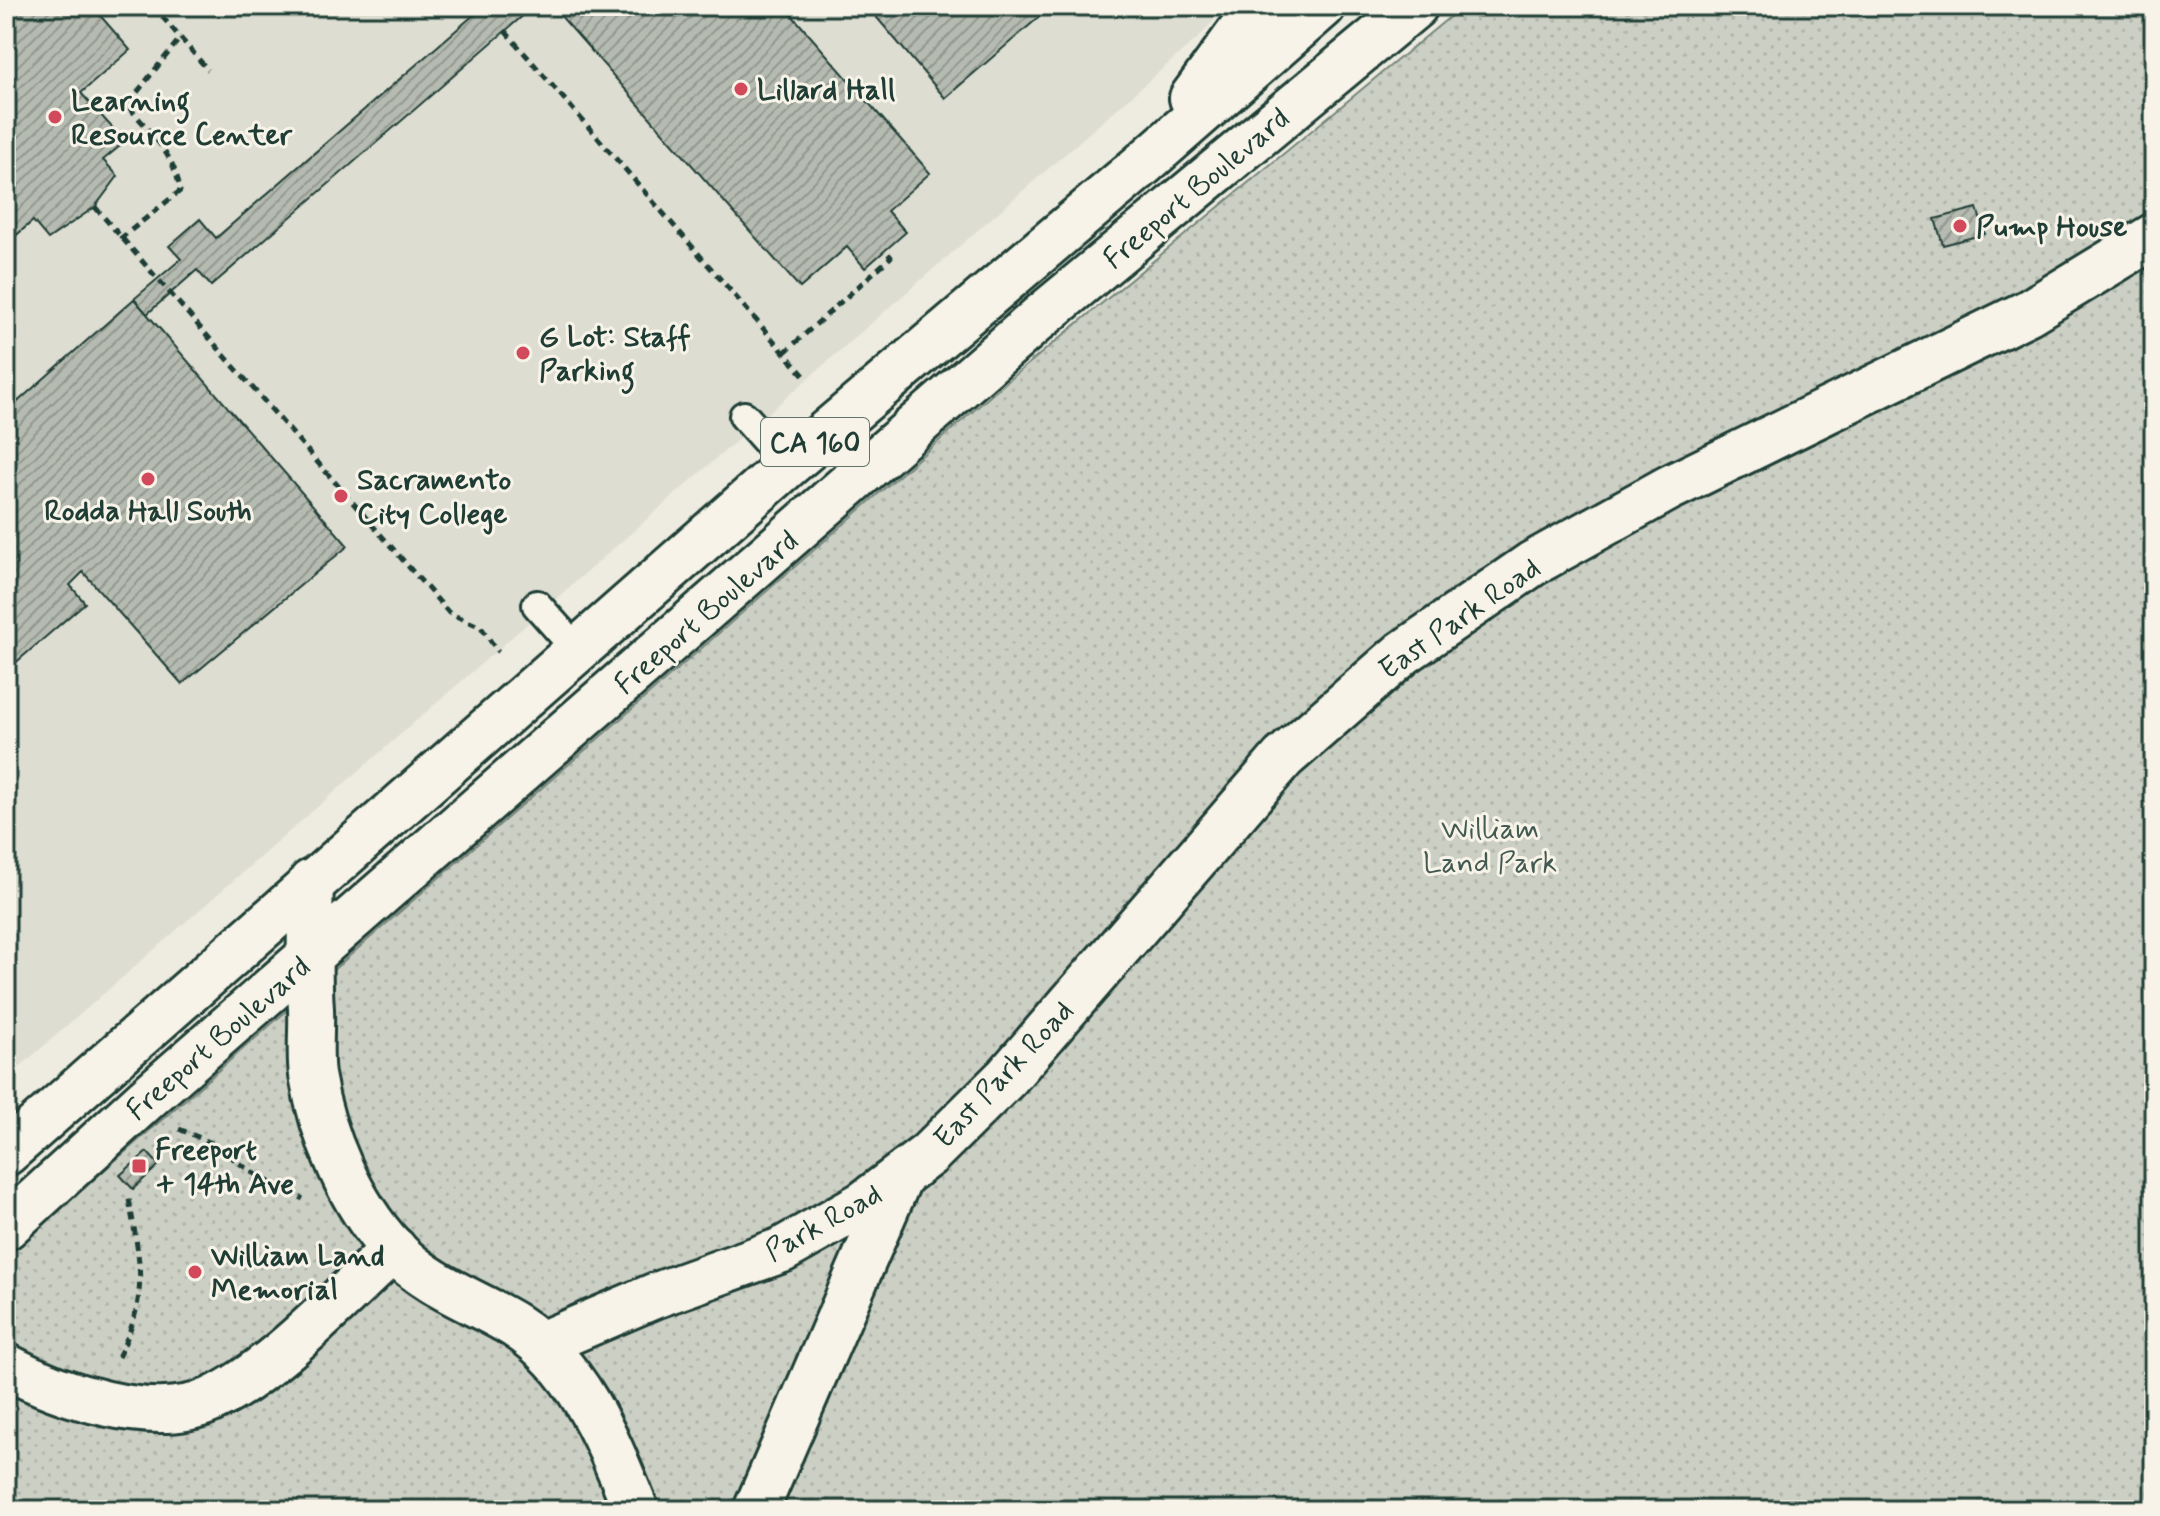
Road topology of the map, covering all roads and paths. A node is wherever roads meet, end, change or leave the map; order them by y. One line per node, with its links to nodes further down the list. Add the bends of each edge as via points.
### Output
1 (153, 6): 6 (path)
2 (1259, 6): 8 (main road)
3 (1323, 6): 8 (main road, Freeport Boulevard / CA 160)
4 (1415, 6): 21 (main road, Freeport Boulevard, via 1038,319)
5 (505, 31): 13 (path)
6 (181, 37): 7 (path); 11 (path, via 127,105 167,153 178,172 180,191)
7 (208, 70)
8 (1143, 164): 16 (main road, Freeport Boulevard / CA 160)
9 (95, 207): 11 (path)
10 (2154, 236): 26 (main road, East Park Road, via 2029,312 1669,488 1532,564 1403,653 1283,758 1007,1077)
11 (120, 239): 19 (path, via 449,613 481,627)
12 (885, 250): 13 (path, via 891,257)
13 (784, 353): 14 (path)
14 (808, 380)
15 (744, 416): 16 (lane)
16 (788, 465): 18 (main road, Freeport Boulevard / CA 160)
17 (537, 605): 18 (lane)
18 (578, 651): 20 (main road, Freeport Boulevard / CA 160)
19 (498, 652)
20 (311, 882): 21 (main road); 25 (main road, Freeport Boulevard)
21 (310, 957): 29 (main road, Freeport Boulevard); 30 (main road, via 311,1062 320,1107 350,1187)
22 (6, 1040): 23 (path)
23 (12, 1047)
24 (175, 1126): 28 (path)
25 (6, 1153)
26 (900, 1177): 31 (main road, Park Road, via 782,1250); 35 (main road, Park Road)
27 (129, 1199): 32 (path, via 141,1288 133,1329)
28 (303, 1199)
29 (6, 1227)
30 (394, 1249): 31 (main road, via 458,1298); 33 (main road, via 246,1381 208,1402 159,1410 101,1402 52,1388)
31 (541, 1344): 34 (main road, via 579,1388)
32 (118, 1357)
33 (6, 1366)
34 (636, 1510)
35 (756, 1510)

